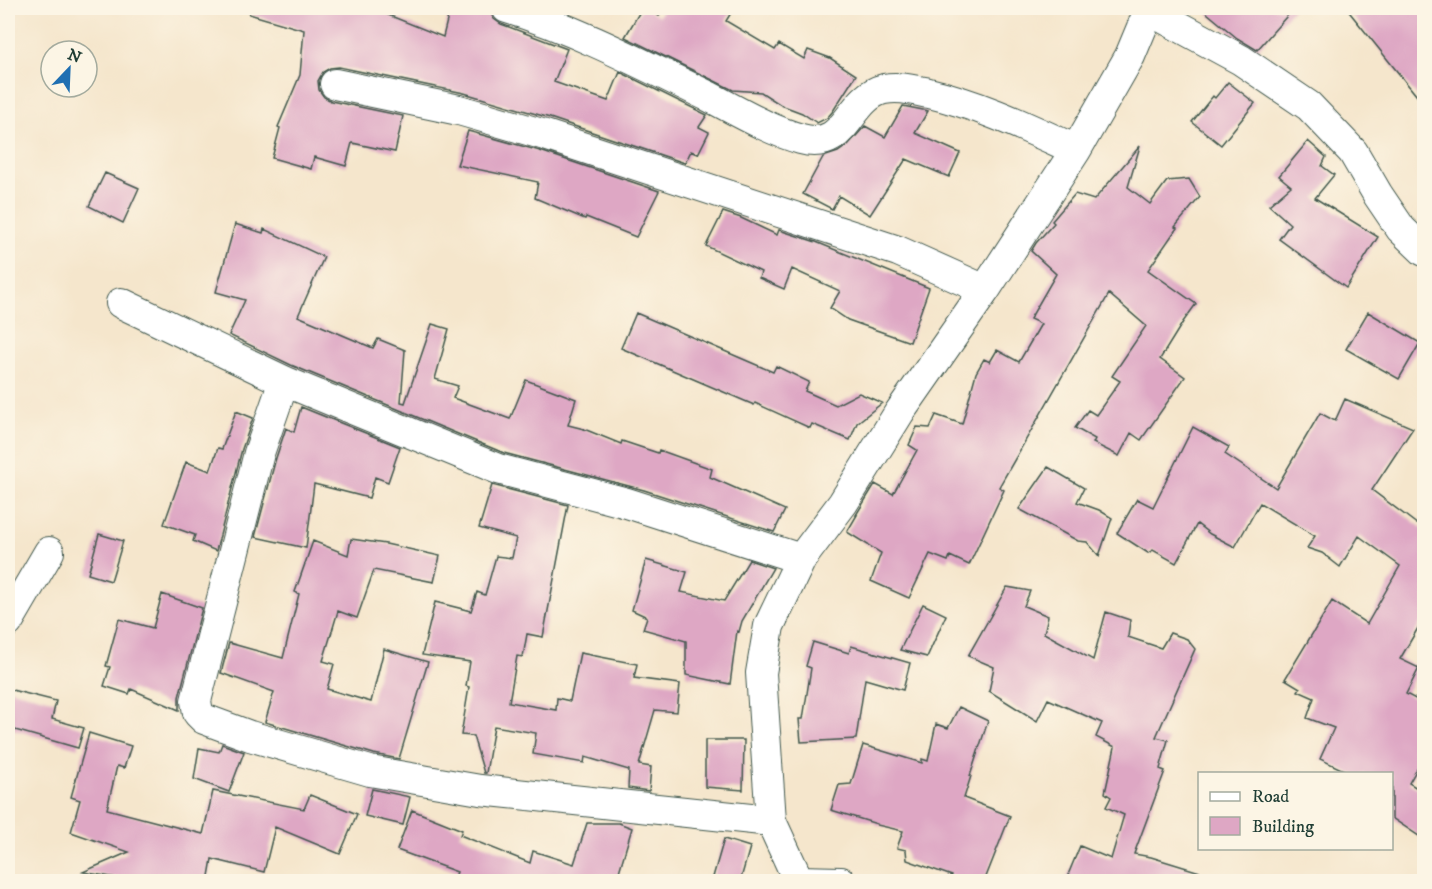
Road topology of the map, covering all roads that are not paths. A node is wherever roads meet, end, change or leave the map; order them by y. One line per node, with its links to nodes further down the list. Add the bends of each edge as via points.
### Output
1 (507, 8): 4 (street, via 537,17 802,139 821,141 834,136 865,99 882,90 901,87 985,109)
2 (1150, 9): 4 (street, via 1130,56); 5 (street, via 1241,60 1309,106 1353,152 1401,229)
3 (335, 84): 6 (street, via 459,110 545,135 898,251)
4 (1076, 150): 6 (street)
5 (1425, 251)
6 (985, 290): 10 (street, via 898,413 843,503)
7 (121, 303): 8 (street)
8 (284, 381): 10 (street, via 498,468 627,503); 12 (street, via 260,453 196,701 204,720 370,771 480,790)
9 (49, 552): 11 (street)
10 (801, 559): 12 (street, via 769,626 761,673)
11 (8, 622)
12 (771, 821): 13 (street)
13 (799, 881): 14 (street)
14 (841, 882)

